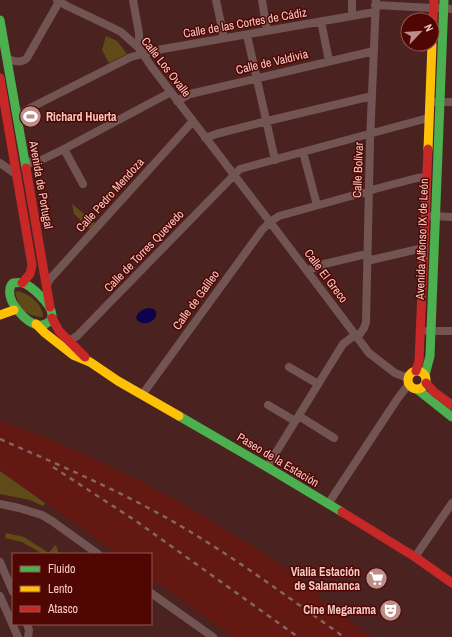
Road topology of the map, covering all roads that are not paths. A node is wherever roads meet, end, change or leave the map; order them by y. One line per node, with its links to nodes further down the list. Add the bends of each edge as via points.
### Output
1 (133, 0): 13 (street)
2 (216, 0): 16 (street)
3 (262, 0): 12 (street)
4 (352, 0): 9 (street)
5 (59, 1): 15 (street, Calle Los Ovalle, via 117,29); 20 (street, via 28,58 18,62)
6 (433, 4): 7 (street, Calle de las Cortes de Cádiz); 8 (street, Calle de las Cortes de Cádiz)
7 (375, 6): 9 (street, Calle de las Cortes de Cádiz); 18 (street, Calle Bolívar)
8 (446, 6): 28 (main road, Avenida Alfonso IX de León)
9 (352, 16): 11 (street, Calle de las Cortes de Cádiz)
10 (0, 20): 20 (main road, Avenida de Portugal)
11 (321, 21): 12 (street, Calle de las Cortes de Cádiz); 21 (street)
12 (267, 31): 14 (street, Calle de las Cortes de Cádiz)
13 (139, 33): 15 (street); 17 (street)
14 (247, 35): 16 (street, Calle de las Cortes de Cádiz); 23 (street)
15 (128, 38): 17 (street, Calle Los Ovalle)
16 (224, 38): 17 (street, Calle de las Cortes de Cádiz)
17 (141, 51): 24 (street, Calle Los Ovalle); 30 (street, Calle de las Cortes de Cádiz, via 26,110)
18 (374, 51): 21 (street, Calle de Valdivia); 25 (street, Calle Bolívar)
19 (432, 52): 27 (main road, Avenida Alfonso IX de León)
20 (7, 59): 30 (main road, Avenida de Portugal)
21 (329, 61): 23 (street, Calle de Valdivia)
22 (0, 78): 41 (main road, Avenida de Portugal)
23 (257, 78): 26 (street, Calle de Valdivia, via 190,94); 33 (street)
24 (171, 92): 26 (street, Calle Los Ovalle); 36 (street)
25 (372, 96): 33 (street); 34 (street, Calle Bolívar)
26 (177, 101): 32 (street, Calle Los Ovalle)
27 (430, 102): 28 (street); 31 (main road, Avenida Alfonso IX de León)
28 (439, 102): 29 (street); 48 (main road, Avenida Alfonso IX de León)
29 (452, 102)
30 (17, 118): 38 (main road, Avenida de Portugal)
31 (428, 118): 34 (street, Calle de Torres Quevedo); 43 (main road, Avenida Alfonso IX de León)
32 (193, 121): 35 (street, Calle Los Ovalle); 55 (street, Calle Pedro Mendoza)
33 (266, 122): 35 (street); 39 (street)
34 (371, 134): 37 (street, Calle de Torres Quevedo); 45 (street, Calle Bolívar)
35 (206, 138): 42 (street, Calle Los Ovalle)
36 (64, 149): 38 (street, via 35,163); 44 (street)
37 (303, 152): 39 (street, Calle de Torres Quevedo); 46 (street)
38 (24, 159): 55 (main road, Avenida de Portugal)
39 (275, 160): 42 (street, Calle de Torres Quevedo, via 240,170)
40 (0, 163): 41 (street)
41 (17, 175): 54 (main road, Avenida de Portugal, via 32,265 30,274)
42 (234, 176): 50 (street, Calle El Greco); 66 (street, Calle de Torres Quevedo, via 82,331)
43 (426, 177): 45 (street); 47 (main road, Avenida Alfonso IX de León)
44 (83, 184)
45 (369, 191): 46 (street); 52 (street, Calle Bolívar)
46 (317, 205): 50 (street, via 279,216)
47 (425, 216): 48 (street); 51 (main road, Avenida Alfonso IX de León)
48 (435, 216): 49 (street); 62 (main road, Avenida Alfonso IX de León)
49 (452, 217)
50 (270, 222): 53 (street, Calle El Greco); 74 (street, Calle de Galileo)
51 (424, 248): 52 (street, via 371,260); 64 (main road, Avenida Alfonso IX de León)
52 (367, 256): 53 (street, via 320,265); 65 (street, Calle Bolívar, via 366,322)
53 (306, 271): 65 (street, Calle El Greco)
54 (22, 283): 56 (main road, via 13,283); 57 (main road, via 34,290)
55 (47, 285): 57 (main road, Avenida de Portugal)
56 (4, 293): 58 (main road)
57 (50, 307): 60 (main road, Avenida de Portugal)
58 (14, 310): 59 (main road); 61 (main road, Paseo de la Estación)
59 (0, 315)
60 (52, 318): 61 (main road, via 42,325); 66 (main road, Paseo de la Estación, via 59,331)
61 (36, 324): 67 (main road, Paseo de la Estación, via 73,355)
62 (430, 331): 63 (street); 64 (street); 70 (main road, Avenida Alfonso IX de León, via 430,356)
63 (452, 331)
64 (420, 332): 69 (main road, Avenida Alfonso IX de León)
65 (356, 337): 71 (street, Calle El Greco, via 369,353); 72 (street, via 343,344)
66 (69, 341): 67 (main road, Paseo de la Estación)
67 (90, 362): 74 (main road, Paseo de la Estación)
68 (289, 367): 72 (street)
69 (416, 371): 70 (main road, via 423,373); 71 (main road, via 411,373)
70 (426, 379): 73 (main road, via 426,385); 76 (main road, via 434,392)
71 (408, 381): 73 (main road, via 412,388); 83 (street)
72 (318, 384): 78 (street)
73 (418, 390): 77 (main road)
74 (142, 394): 80 (main road, Paseo de la Estación)
75 (268, 405): 78 (street)
76 (452, 405)
77 (452, 417)
78 (297, 418): 79 (street); 80 (street)
79 (334, 438)
80 (267, 467): 83 (main road, Paseo de la Estación)
81 (452, 503): 85 (street)
82 (0, 504): 84 (street, via 42,515)
83 (328, 504): 85 (main road, Paseo de la Estación)
84 (97, 553)
85 (415, 556): 87 (main road, Paseo de la Estación)
86 (0, 562): 88 (street)
87 (452, 583)
88 (12, 590)
89 (152, 593): 96 (street)
90 (0, 596): 91 (street)
91 (12, 623)
92 (13, 625): 94 (street)
93 (27, 625): 95 (street)
94 (18, 637)
95 (28, 637)
96 (213, 637)

